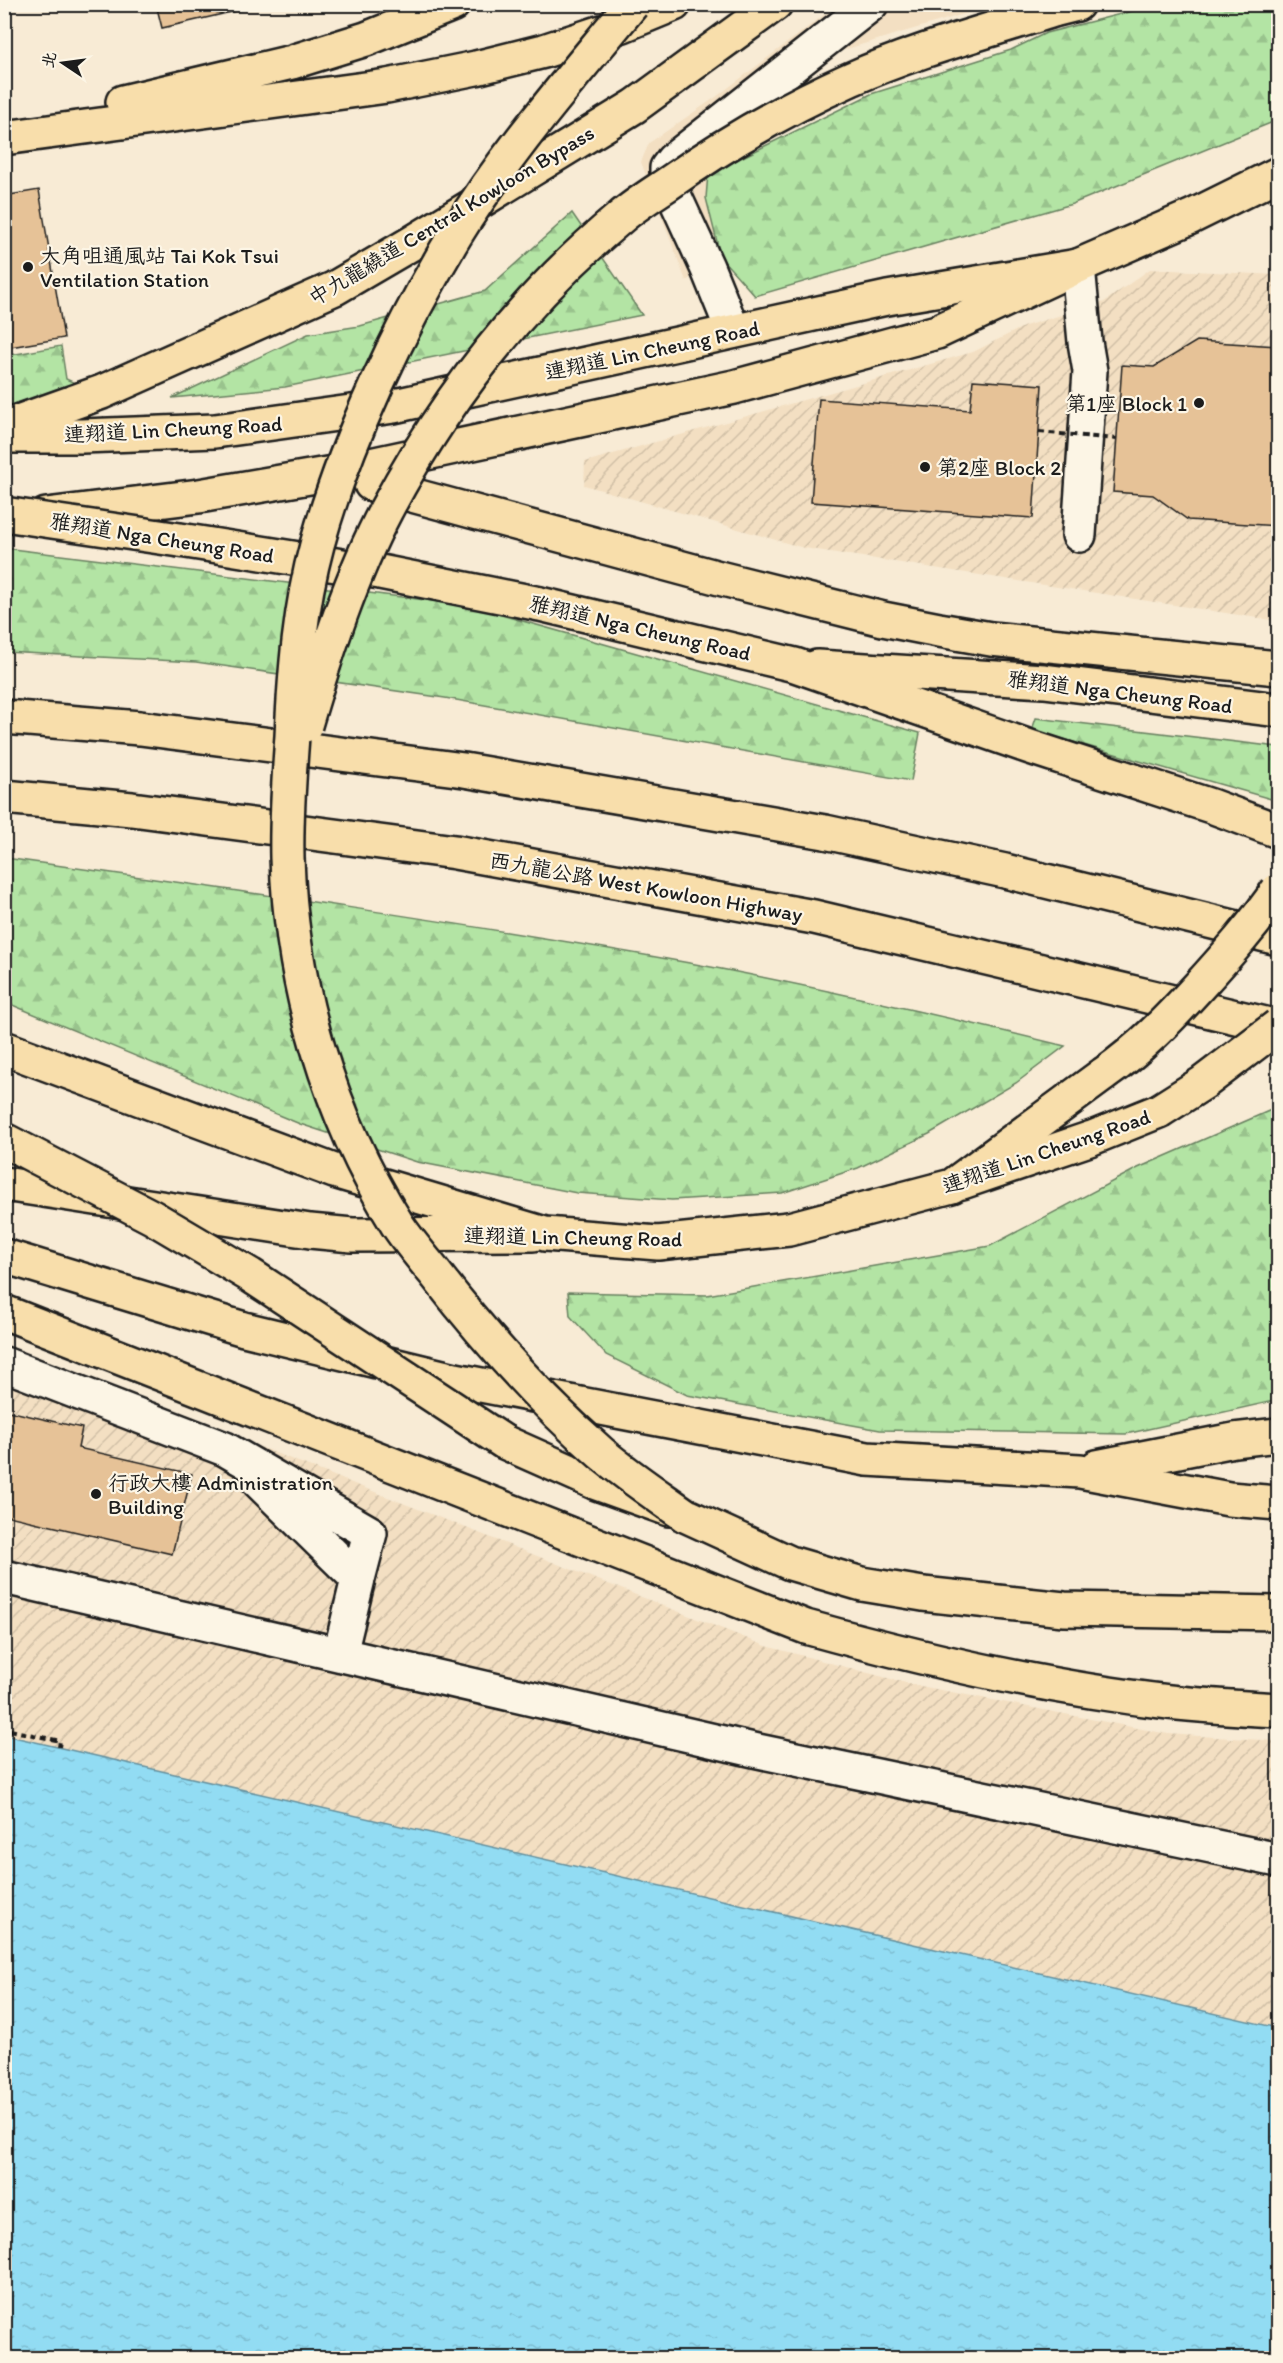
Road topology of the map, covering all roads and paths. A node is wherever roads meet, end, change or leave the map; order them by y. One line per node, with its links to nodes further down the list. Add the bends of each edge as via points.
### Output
1 (453, 4): 7 (main road, via 366,39 292,62)
2 (633, 4): 24 (main road, bridge, via 517,144 457,233 372,396 336,485 317,546 302,620)
3 (674, 4): 8 (main road, via 544,51 387,86)
4 (776, 4): 12 (main road, 中九龍繞道 Central Kowloon Bypass, via 635,106 335,288 102,392)
5 (871, 4): 11 (lane, via 667,168 667,180)
6 (1065, 7): 24 (main road, bridge, via 852,79 772,119 700,161 622,216 544,289 476,368 429,435 385,512 351,588)
7 (4, 131)
8 (4, 138)
9 (1278, 174): 10 (main road, 連翔道 Lin Cheung Road, via 1191,218)
10 (1078, 266): 11 (main road, 連翔道 Lin Cheung Road, via 926,290); 16 (main road, via 937,332 818,366); 19 (lane, via 1090,371)
11 (734, 331): 14 (main road, 連翔道 Lin Cheung Road, via 394,406 215,431)
12 (4, 427)
13 (1039, 432): 15 (path, bridge)
14 (4, 436)
15 (1117, 439)
16 (333, 473): 18 (main road, via 199,496); 21 (main road, via 883,619 991,639)
17 (4, 514): 20 (main road, 雅翔道 Nga Cheung Road, bridge, via 380,572 540,604)
18 (4, 521)
19 (1079, 535)
20 (795, 665): 22 (main road, 雅翔道 Nga Cheung Road, via 1044,681); 26 (main road)
21 (1278, 668)
22 (1278, 710)
23 (4, 717): 28 (main road, via 140,728 464,770 604,794 1005,871)
24 (289, 779): 41 (main road, bridge, via 287,858 294,939 308,1015 337,1103 367,1169 398,1226 509,1362 602,1454)
25 (4, 797): 29 (main road, 西九龍公路 West Kowloon Highway, via 132,809 467,854 814,917)
26 (1278, 831)
27 (1278, 890): 33 (main road, bridge, via 1224,959 1164,1024 1104,1074)
28 (1278, 938)
29 (1278, 1026): 33 (main road, 連翔道 Lin Cheung Road, bridge, via 1159,1111)
30 (4, 1048): 34 (main road, via 334,1171)
31 (4, 1140): 41 (main road, bridge, via 152,1217 250,1275 504,1442 594,1482)
32 (4, 1184): 34 (main road, 連翔道 Lin Cheung Road, via 352,1235)
33 (952, 1186): 34 (main road, 連翔道 Lin Cheung Road, via 789,1229 658,1243)
34 (545, 1234)
35 (4, 1256): 39 (main road, via 244,1329 455,1380 867,1459)
36 (4, 1312): 45 (main road, via 806,1627 913,1657 1030,1681 1169,1702)
37 (4, 1364): 44 (lane, via 225,1449 358,1579)
38 (1278, 1435): 39 (main road)
39 (1080, 1471): 40 (main road, via 1229,1499)
40 (1278, 1503)
41 (685, 1515): 43 (main road, via 790,1563 862,1584 1064,1609)
42 (4, 1577): 44 (lane)
43 (1278, 1613)
44 (340, 1654): 48 (lane, via 758,1751)
45 (1278, 1710)
46 (10, 1730): 47 (path, via 60,1741)
47 (59, 1747)
48 (1278, 1860)

